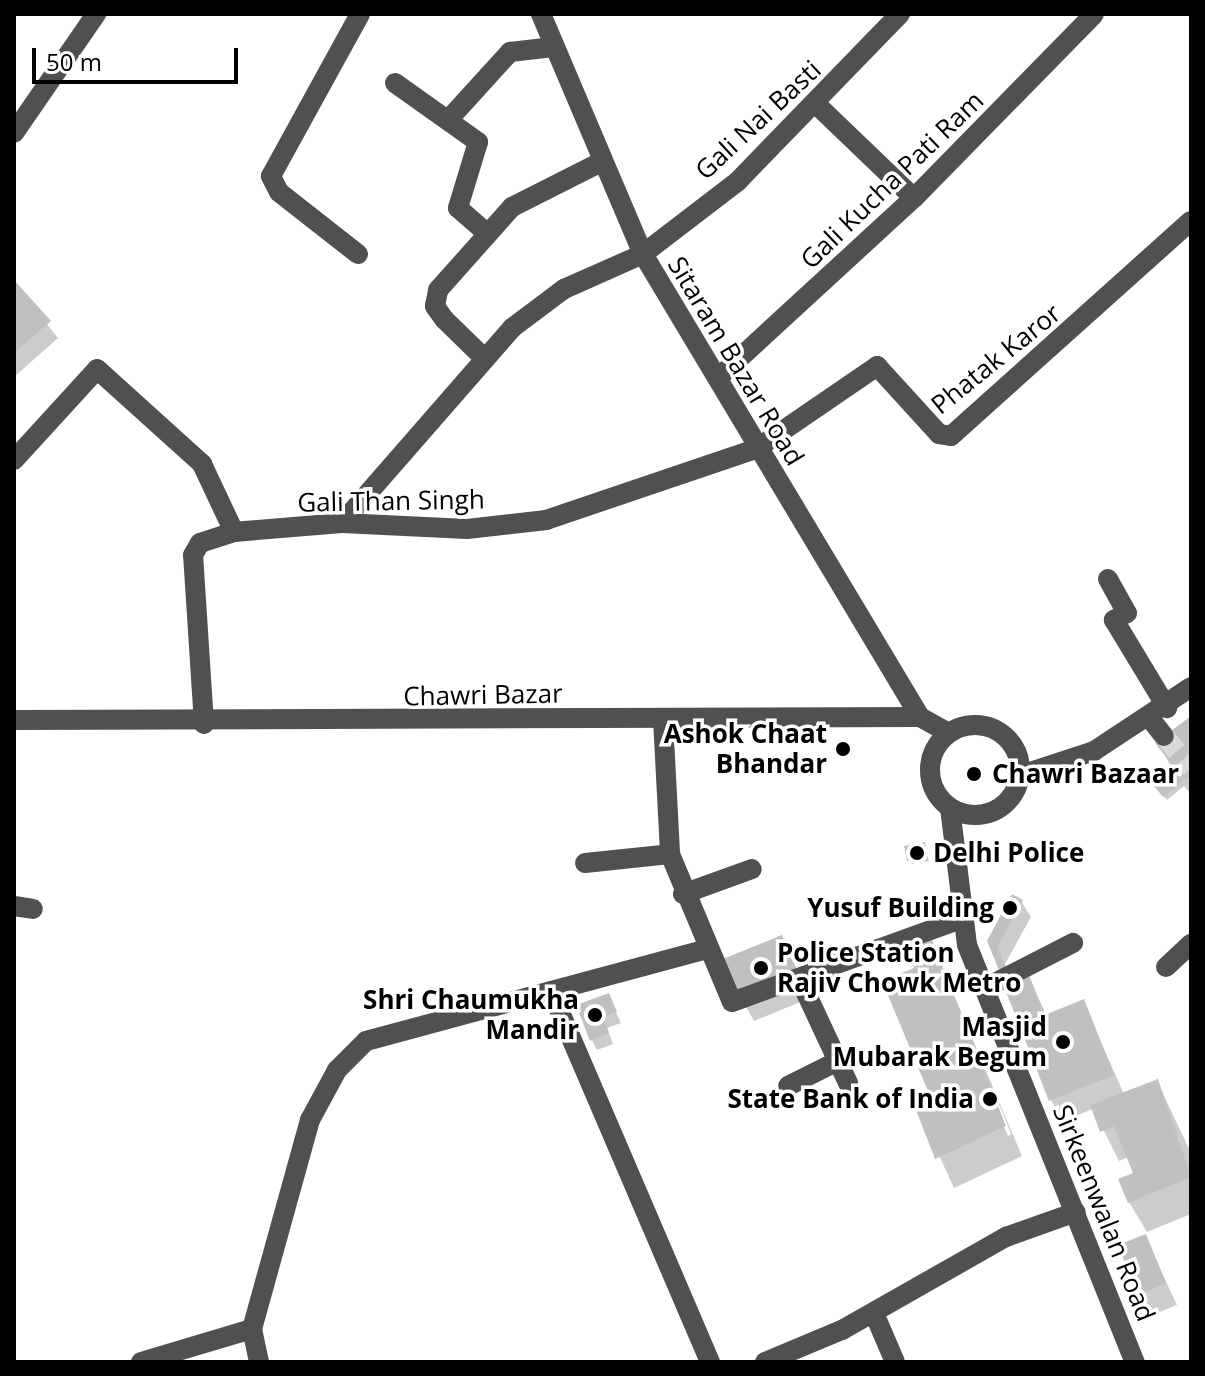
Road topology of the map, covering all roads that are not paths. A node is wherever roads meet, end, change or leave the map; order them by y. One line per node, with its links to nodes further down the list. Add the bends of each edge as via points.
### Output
1 (96, 14): 10 (street)
2 (360, 14): 15 (street, via 271,176 279,192)
3 (541, 14): 6 (street, Sitaram Bazar Road)
4 (900, 14): 8 (street, Gali Nai Basti)
5 (1094, 14): 12 (street, Gali Kucha Pati Ram)
6 (554, 47): 9 (street, via 510,52); 11 (street, Sitaram Bazar Road)
7 (395, 83): 9 (street)
8 (817, 105): 12 (street); 16 (street, Gali Nai Basti, via 738,181)
9 (449, 119): 14 (street, via 478,142 458,208)
10 (14, 133)
11 (599, 163): 14 (street, via 512,207); 16 (street, Sitaram Bazar Road)
12 (914, 198): 18 (street, Gali Kucha Pati Ram)
13 (1191, 221): 19 (street, Phatak Karor, via 951,436 939,434 877,366)
14 (484, 231): 17 (street, via 438,290 435,306)
15 (358, 254)
16 (643, 254): 17 (street, Gali Nai Basti, via 564,289); 18 (street, Sitaram Bazar Road)
17 (483, 357): 21 (street, Gali Nai Basti)
18 (719, 377): 19 (street, Sitaram Bazar Road)
19 (756, 449): 21 (street, Gali Than Singh, via 546,520 467,529); 26 (street, Sitaram Bazar Road)
20 (14, 460): 22 (street, via 97,369 202,464)
21 (342, 523): 22 (street, Gali Than Singh)
22 (234, 532): 29 (street, Gali Than Singh, via 200,543 193,555)
23 (1108, 579): 25 (street, via 1127,613 1114,620)
24 (1191, 687): 25 (street)
25 (1158, 712): 31 (street); 32 (street, via 1094,751)
26 (920, 717): 27 (street, Chawri Bazar); 30 (street, Chawri Bazar)
27 (663, 719): 29 (street, Chawri Bazar); 34 (street)
28 (14, 720): 29 (street, Chawri Bazar)
29 (204, 724)
30 (949, 733): 32 (street, via 973,725 1002,734); 33 (street, via 930,767)
31 (1164, 736)
32 (1021, 775): 33 (street, via 994,812)
33 (950, 808): 38 (street, Sirkeenwalan Road)
34 (670, 854): 35 (street); 37 (street)
35 (585, 863)
36 (752, 869): 37 (street)
37 (683, 894): 41 (street)
38 (961, 919): 43 (street); 44 (street, Sirkeenwalan Road)
39 (1073, 943): 44 (street)
40 (1191, 944): 42 (street)
41 (706, 949): 43 (street, via 732,1002); 45 (street)
42 (1166, 967)
43 (800, 980): 46 (street)
44 (985, 988): 49 (street, Sirkeenwalan Road)
45 (551, 991): 51 (street, via 418,1021 366,1041 337,1070 310,1120); 54 (street)
46 (838, 1061): 47 (street); 48 (street)
47 (848, 1083)
48 (788, 1086)
49 (1076, 1212): 50 (street, via 1006,1237); 57 (street, Sirkeenwalan Road)
50 (874, 1313): 55 (street); 56 (street)
51 (252, 1329): 52 (street); 53 (street)
52 (141, 1362)
53 (259, 1362)
54 (710, 1362)
55 (765, 1362)
56 (895, 1362)
57 (1135, 1362)

